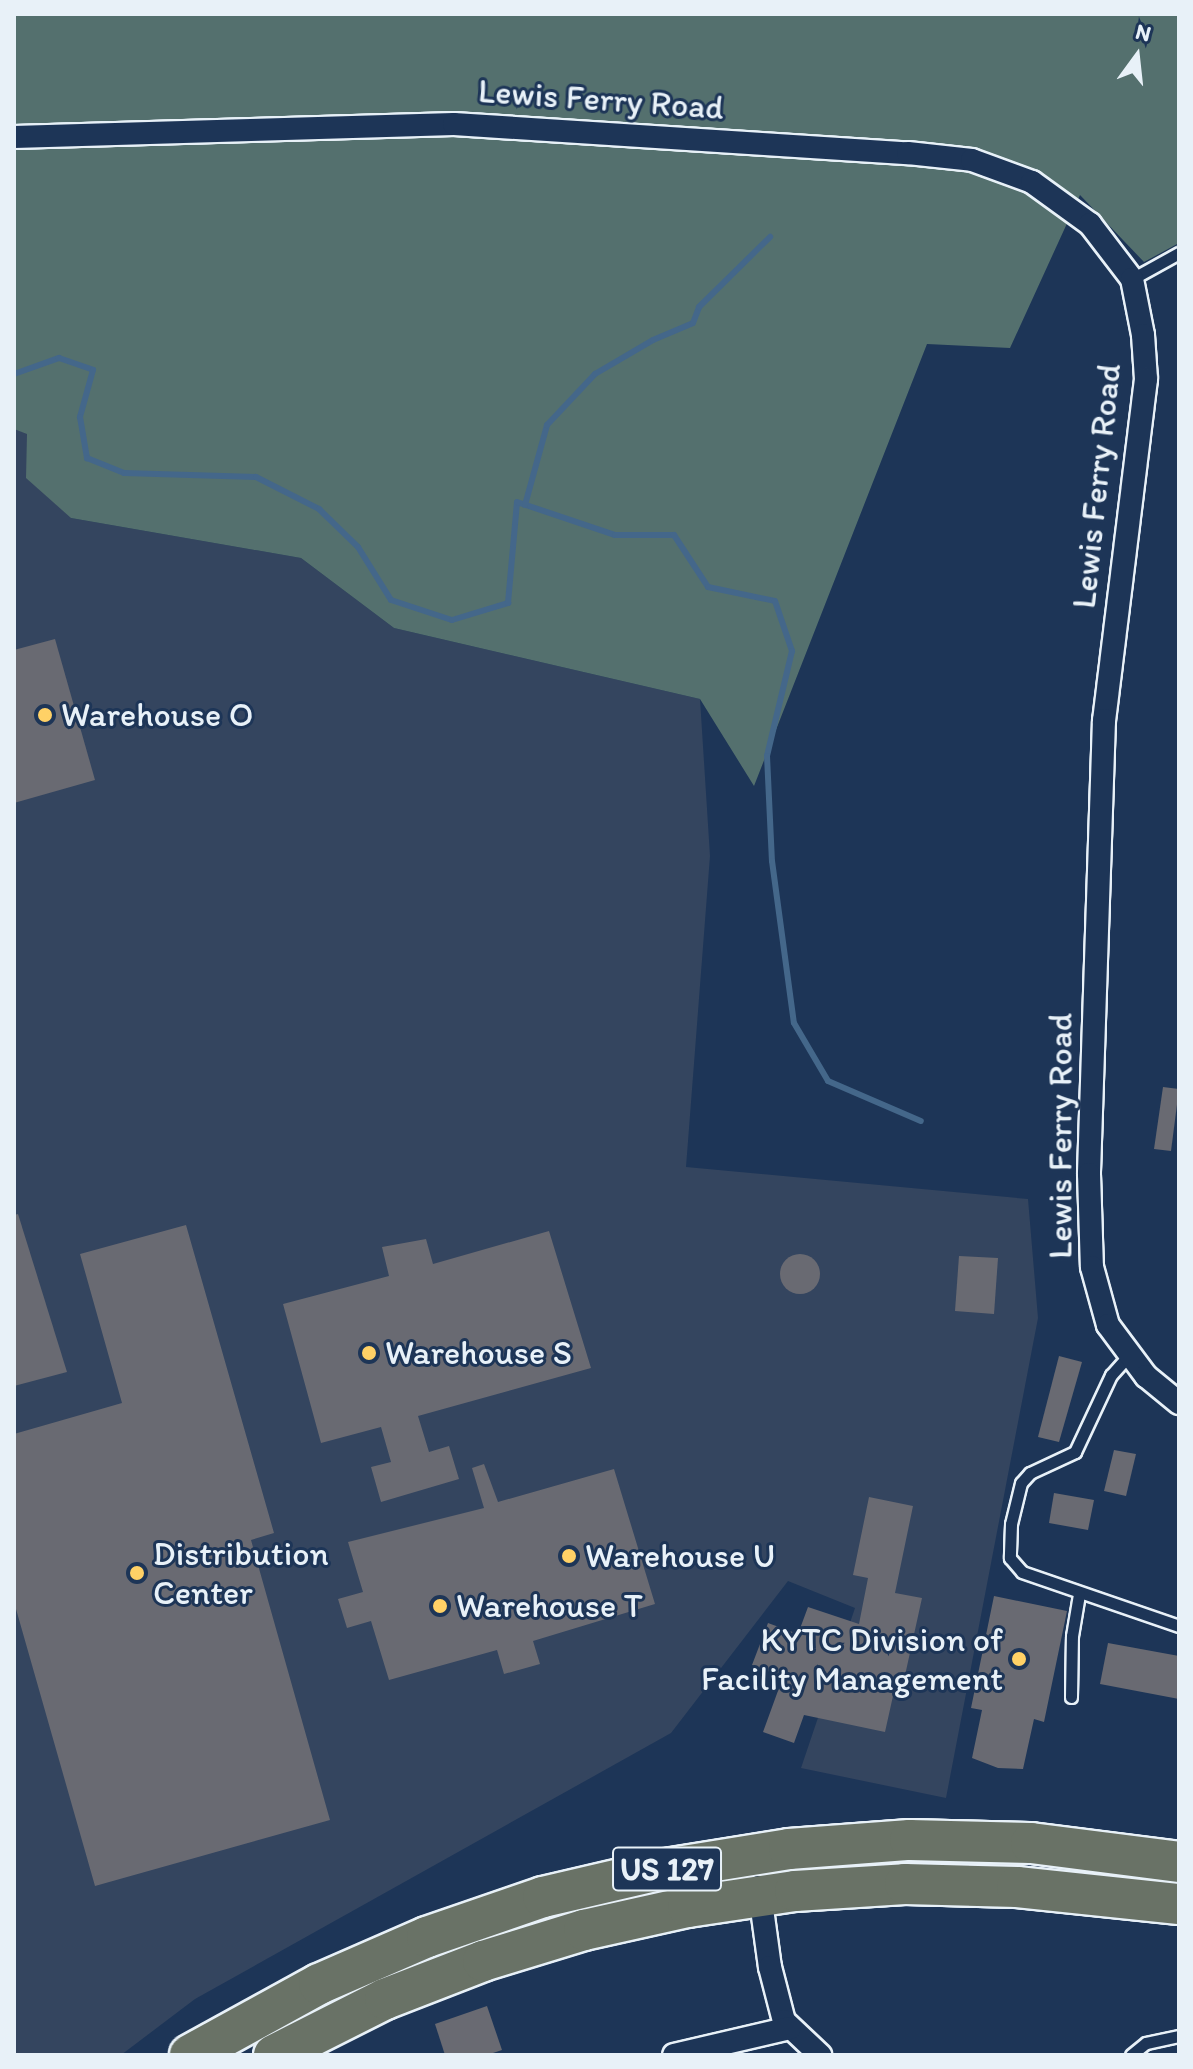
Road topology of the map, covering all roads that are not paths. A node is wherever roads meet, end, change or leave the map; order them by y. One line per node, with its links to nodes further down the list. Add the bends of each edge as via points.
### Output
1 (14, 137): 3 (street, Lewis Ferry Road, via 454,124 972,160 1032,182 1090,224)
2 (1179, 253): 3 (lane)
3 (1132, 279): 4 (street, Lewis Ferry Road, via 1146,379 1104,720 1089,1174 1092,1267 1108,1325)
4 (1130, 1354): 5 (street, Lewis Ferry Road, via 1146,1376); 6 (lane, via 1111,1375 1075,1452 1030,1473 1015,1504 1009,1546 1015,1568)
5 (1179, 1403)
6 (1079, 1594): 7 (lane); 8 (lane)
7 (1179, 1626)
8 (1071, 1697)
9 (753, 1854): 10 (highway, US 127, via 851,1843 960,1840 1076,1847); 11 (street); 15 (highway, US 127, via 583,1887 465,1923 319,1984)
10 (1179, 1862)
11 (760, 1896): 12 (highway, US 127, via 849,1886 961,1884); 13 (street, via 770,1967); 16 (highway, US 127, via 635,1918 483,1961 385,1999)
12 (1179, 1904)
13 (790, 2028): 17 (street); 18 (street)
14 (1179, 2036): 19 (lane, via 1146,2043)
15 (190, 2055)
16 (274, 2055)
17 (674, 2055)
18 (820, 2055)
19 (1131, 2055)

